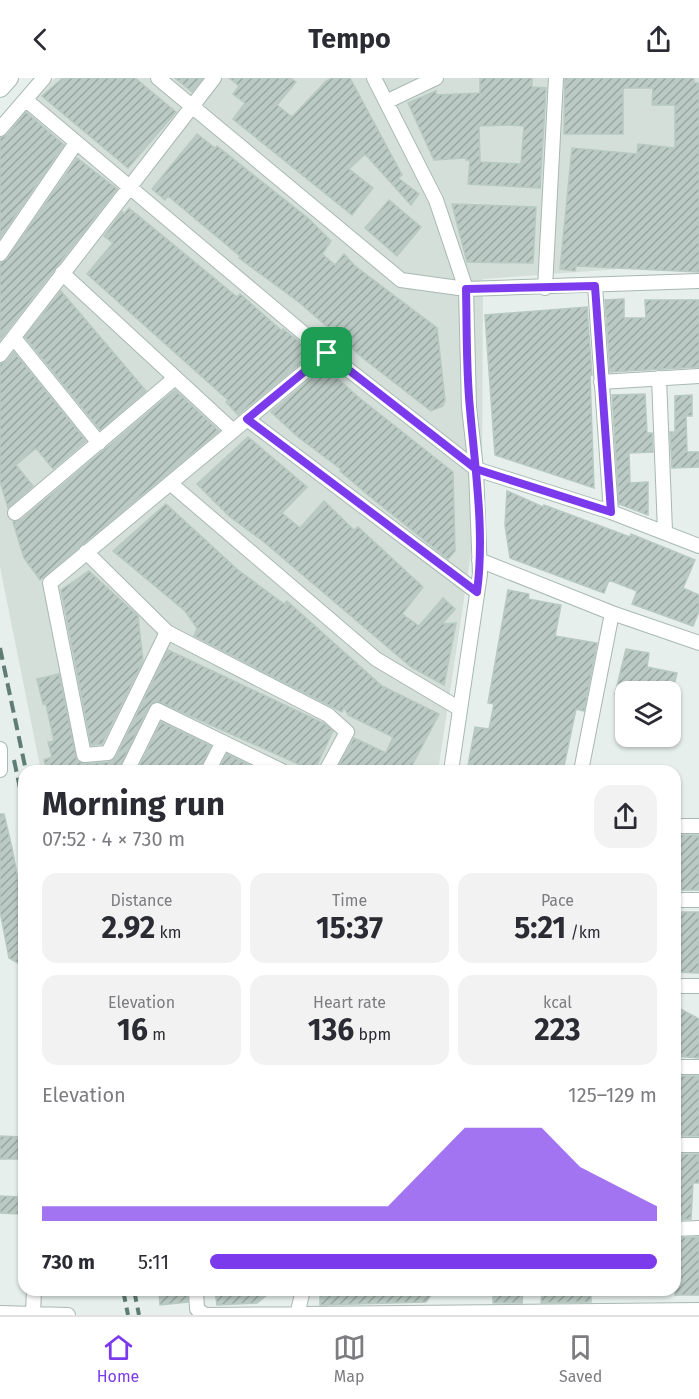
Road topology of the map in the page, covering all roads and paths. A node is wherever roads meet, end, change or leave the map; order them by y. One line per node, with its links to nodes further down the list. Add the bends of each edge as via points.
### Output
1 (9, 78): 8 (street)
2 (44, 78): 9 (street)
3 (158, 78): 11 (street)
4 (214, 78): 11 (street)
5 (374, 78): 10 (street)
6 (436, 78): 10 (street)
7 (556, 78): 19 (street)
8 (0, 88)
9 (27, 100): 12 (street); 13 (street)
10 (388, 101): 20 (street, via 436,200)
11 (190, 107): 14 (street); 20 (street, via 401,280)
12 (0, 129)
13 (76, 143): 14 (street); 15 (street)
14 (129, 187): 16 (street); 22 (street)
15 (0, 254)
16 (62, 273): 21 (street); 25 (street)
17 (699, 281): 18 (street)
18 (595, 286): 19 (street); 27 (street)
19 (545, 288): 20 (street)
20 (466, 289): 31 (street, via 469,406)
21 (14, 338): 23 (street); 30 (street)
22 (327, 353): 28 (street); 31 (street)
23 (0, 355)
24 (699, 376): 26 (street)
25 (175, 378): 29 (street); 30 (street)
26 (659, 378): 27 (street); 35 (street)
27 (601, 382): 33 (street)
28 (247, 419): 29 (street); 39 (street)
29 (232, 431): 32 (street)
30 (99, 443): 34 (street)
31 (476, 469): 33 (street); 38 (street)
32 (170, 483): 37 (street); 43 (street, via 376,659)
33 (611, 512): 35 (street)
34 (15, 513)
35 (665, 531): 36 (street)
36 (699, 546)
37 (86, 552): 41 (street); 41 (street, via 50,583 84,755 108,753)
38 (479, 560): 39 (street); 40 (street)
39 (477, 592): 43 (street)
40 (612, 613): 42 (street); 51 (street)
41 (167, 632): 49 (street, via 328,715 348,732)
42 (699, 643)
43 (460, 709): 50 (street)
44 (223, 742): 46 (street, via 157,710); 47 (street); 48 (street)
45 (0, 749): 52 (street)
46 (130, 765)
47 (211, 765)
48 (270, 765)
49 (329, 765)
50 (452, 765)
51 (582, 765)
52 (0, 770)
53 (681, 826): 54 (street)
54 (699, 826)
55 (681, 900): 56 (street)
56 (699, 900)
57 (681, 986): 58 (street)
58 (699, 986)
59 (681, 1067): 60 (street)
60 (699, 1067)
61 (681, 1145): 62 (street)
62 (699, 1145)
63 (699, 1228): 64 (street)
64 (681, 1229)
65 (34, 1296): 71 (street)
66 (196, 1296): 69 (street)
67 (302, 1296): 72 (street)
68 (699, 1310): 72 (street)
69 (197, 1312): 72 (street)
70 (0, 1313): 71 (street)
71 (33, 1313): 73 (street)
72 (297, 1314)
73 (68, 1315)

